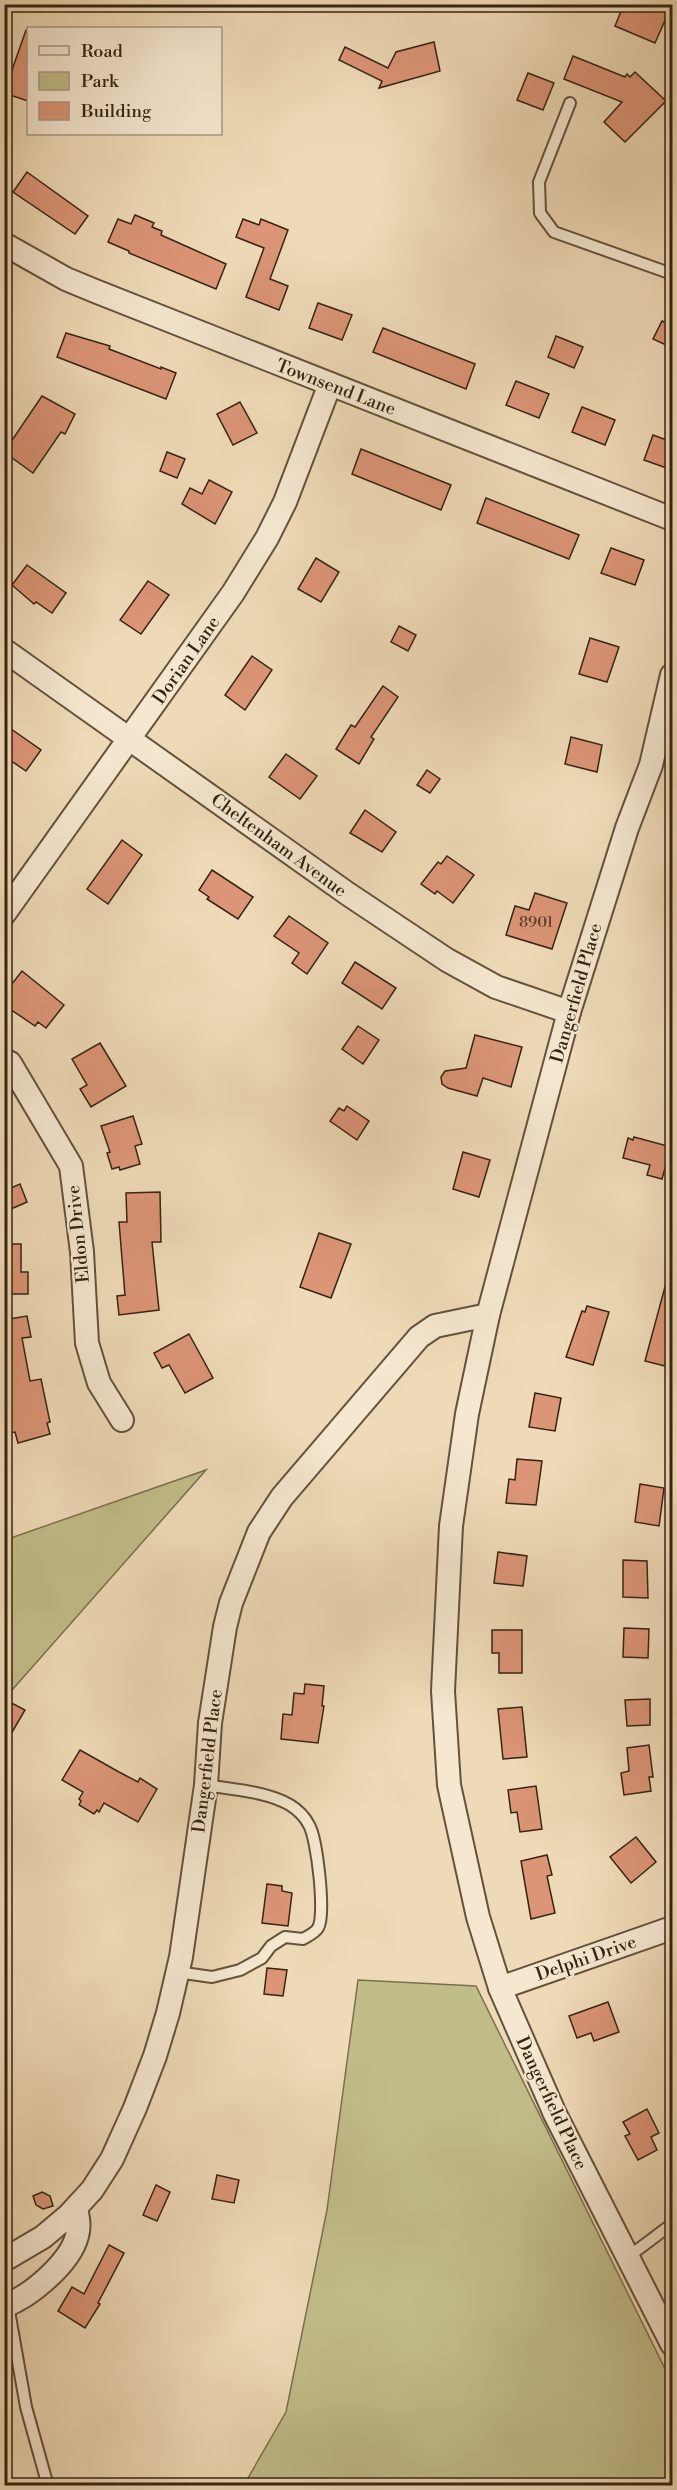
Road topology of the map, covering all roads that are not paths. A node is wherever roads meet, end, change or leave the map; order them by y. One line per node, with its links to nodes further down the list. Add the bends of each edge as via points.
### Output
1 (570, 103): 3 (lane, via 538,182 540,213 554,232)
2 (4, 244): 4 (street, Townsend Lane, via 66,279)
3 (672, 274)
4 (330, 384): 5 (street, Townsend Lane); 8 (street, Dorian Lane, via 285,502 267,538)
5 (672, 519)
6 (4, 650): 8 (street, Cheltenham Avenue)
7 (672, 675): 10 (street, Dangerfield Place, via 653,757)
8 (130, 740): 9 (street, Dorian Lane); 10 (street, Cheltenham Avenue, via 447,960 496,987)
9 (4, 914)
10 (569, 1012): 12 (street, Dangerfield Place)
11 (4, 1060): 13 (street, Eldon Drive, via 10,1063 71,1166 82,1252 87,1343 99,1383)
12 (488, 1315): 14 (street, Dangerfield Place, via 435,1326 419,1337 282,1497 259,1532 225,1627 210,1724); 17 (street, Dangerfield Place, via 467,1414 451,1526 444,1723 449,1785 459,1837)
13 (122, 1420)
14 (206, 1785): 16 (street, Dangerfield Place); 16 (lane, via 271,1797 301,1813 316,1846 322,1915 318,1929 303,1939 285,1937 271,1946 262,1959 240,1970 212,1977)
15 (672, 1928): 17 (street, Delphi Drive)
16 (177, 1972): 18 (street, Dangerfield Place, via 165,2024 135,2108 112,2159)
17 (500, 1988): 20 (street, Dangerfield Place, via 555,2114)
18 (76, 2208): 21 (street, Dangerfield Place, via 43,2237); 22 (street, via 79,2225 71,2250 40,2284)
19 (672, 2224): 20 (lane)
20 (628, 2257): 23 (street, Dangerfield Place)
21 (4, 2260)
22 (6, 2305): 24 (lane, via 26,2407)
23 (672, 2344)
24 (48, 2486)

